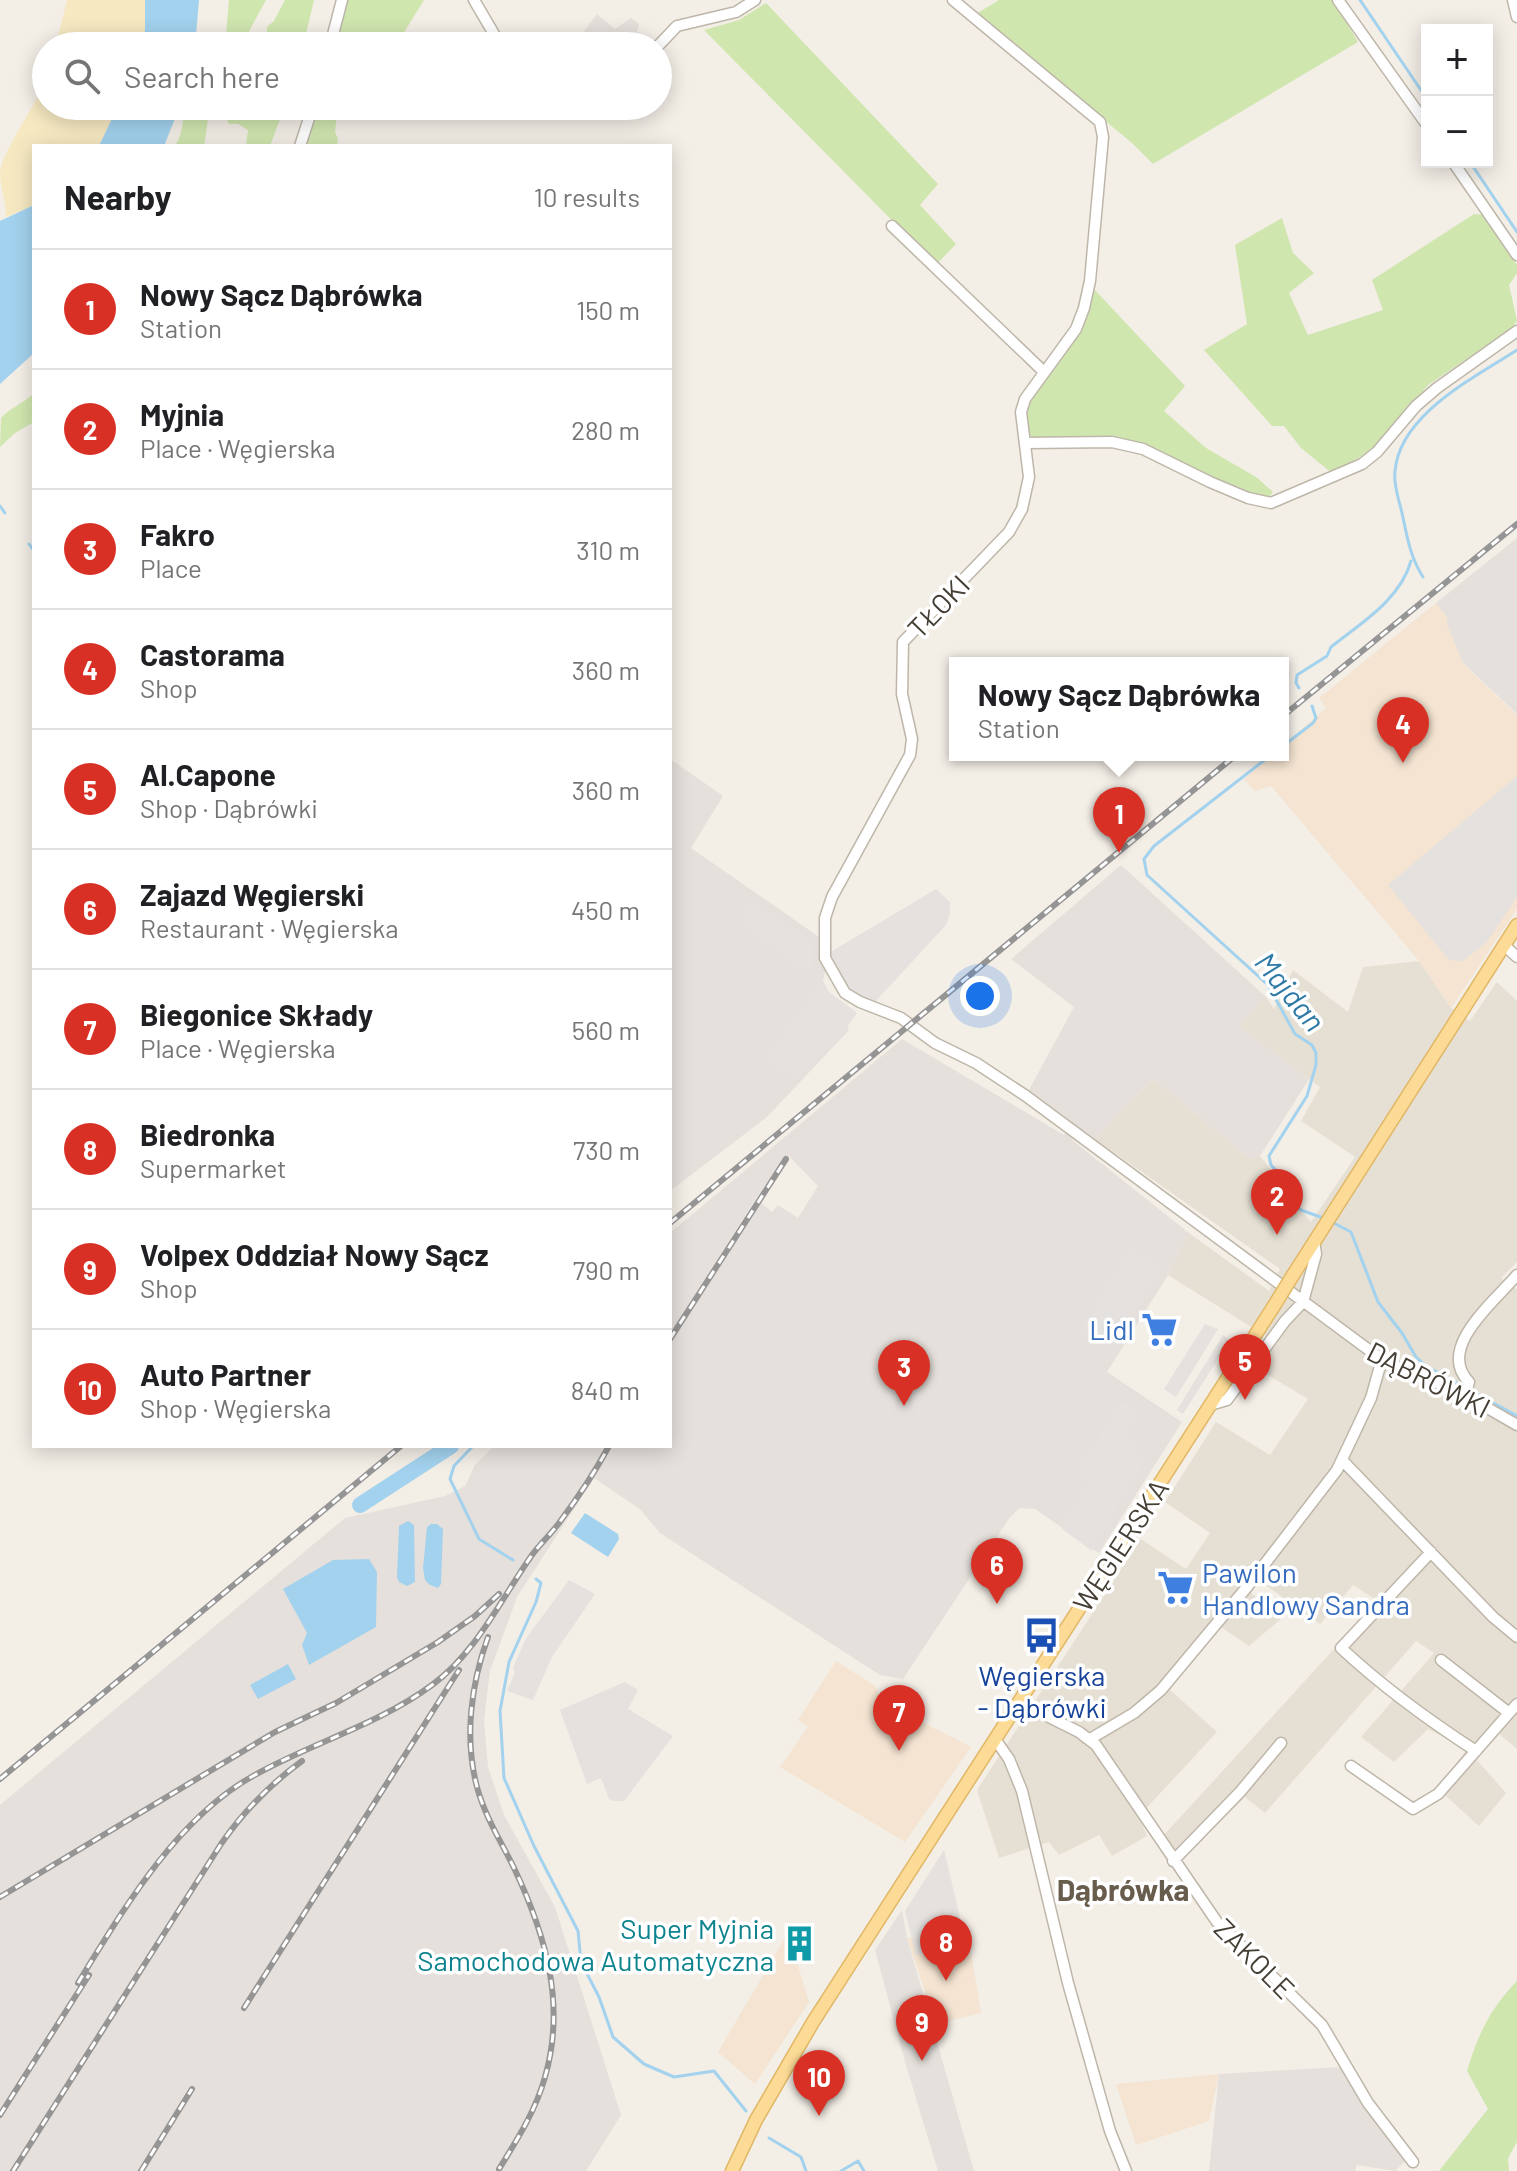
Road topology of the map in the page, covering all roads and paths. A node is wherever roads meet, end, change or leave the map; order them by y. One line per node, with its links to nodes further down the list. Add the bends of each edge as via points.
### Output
1 (342, 0): 8 (street)
2 (474, 0): 9 (street)
3 (755, 0): 10 (street, via 736,12 677,26)
4 (953, 0): 18 (street, TŁOKI, via 1100,122 1103,137 1087,294 1076,329)
5 (1338, 0): 11 (street)
6 (1513, 0): 7 (street)
7 (1517, 17)
8 (334, 32)
9 (493, 32)
10 (671, 32)
11 (1421, 117)
12 (308, 120): 13 (street)
13 (301, 144)
14 (1457, 168): 16 (street)
15 (892, 226): 18 (street)
16 (1517, 255)
17 (1517, 331): 19 (street, via 1416,406 1362,464 1271,503 1235,493 1127,445)
18 (1043, 371): 19 (street, TŁOKI, via 1021,412)
19 (1026, 443): 23 (street, TŁOKI, via 1029,477 1018,520 903,642 902,694 912,746 832,897 825,918)
20 (1517, 925): 21 (main road, WĘGIERSKA)
21 (1504, 945): 22 (street); 24 (main road, WĘGIERSKA)
22 (1517, 957)
23 (825, 958): 26 (street, DĄBRÓWKI, via 845,993 901,1018 1026,1096)
24 (1314, 1241): 26 (street, via 1316,1254); 29 (main road, WĘGIERSKA, bridge)
25 (1517, 1275): 28 (street, via 1462,1342 1458,1365 1469,1382)
26 (1303, 1302): 27 (street, DĄBRÓWKI); 29 (street, via 1227,1400)
27 (1382, 1359): 28 (street, DĄBRÓWKI); 31 (street, via 1371,1398)
28 (1467, 1392): 30 (street, DĄBRÓWKI)
29 (1210, 1405): 35 (main road, WĘGIERSKA)
30 (1517, 1425)
31 (1342, 1460): 32 (street); 39 (street, via 1173,1677 1134,1713)
32 (1431, 1552): 33 (street); 41 (street, via 1341,1648 1383,1686)
33 (1517, 1637)
34 (1441, 1660): 37 (street)
35 (1019, 1702): 38 (main road, WĘGIERSKA); 39 (street, ZAKOLE)
36 (1517, 1704): 37 (street)
37 (1509, 1713): 41 (street)
38 (995, 1739): 45 (main road, WĘGIERSKA, via 813,2022); 46 (street, via 1022,1791 1068,1983)
39 (1090, 1739): 43 (street, ZAKOLE)
40 (1281, 1743): 43 (street)
41 (1476, 1751): 42 (street, via 1438,1794 1413,1809)
42 (1351, 1766)
43 (1173, 1861): 44 (street, ZAKOLE, via 1217,1922 1322,2025 1368,2103)
44 (1413, 2162)
45 (732, 2171)
46 (1126, 2171)

